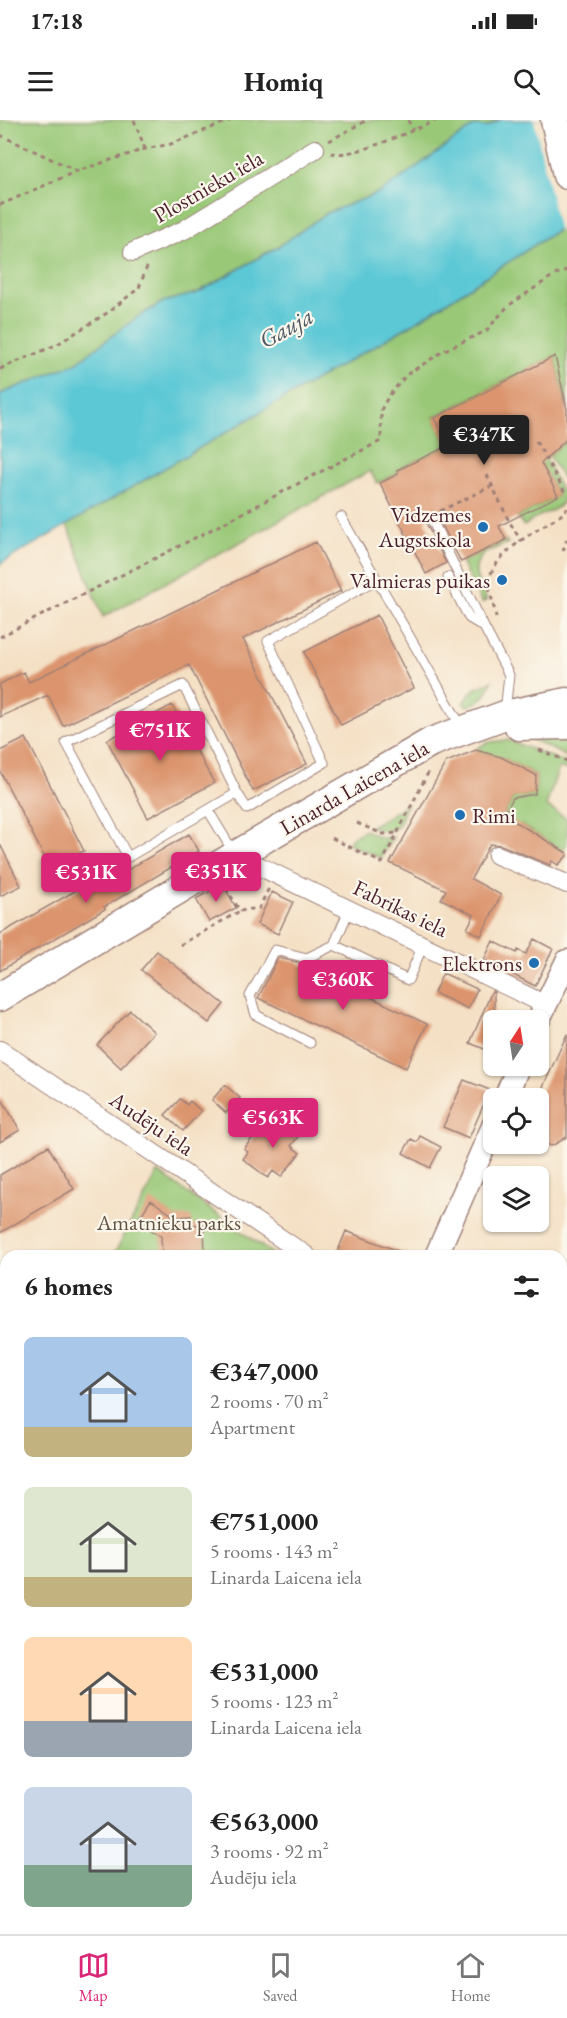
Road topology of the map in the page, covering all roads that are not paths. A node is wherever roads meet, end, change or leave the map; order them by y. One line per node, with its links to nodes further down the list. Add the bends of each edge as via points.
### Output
1 (555, 120): 3 (main road)
2 (315, 149): 4 (street, Plostnieku iela, via 184,230)
3 (567, 175)
4 (133, 252)
5 (341, 517): 8 (lane)
6 (433, 522): 9 (lane)
7 (448, 577): 9 (lane, via 469,618)
8 (377, 579): 13 (lane); 14 (lane, via 268,641 324,763 247,809)
9 (484, 627): 11 (lane, via 509,675)
10 (567, 702): 11 (main road, Linarda Laicena iela)
11 (505, 715): 13 (main road, Linarda Laicena iela)
12 (567, 725): 13 (main road, Linarda Laicena iela)
13 (463, 730): 16 (main road, Linarda Laicena iela, via 431,742)
14 (237, 793): 15 (lane); 15 (lane, via 183,684 66,742 128,857)
15 (208, 810): 16 (lane)
16 (236, 855): 19 (street, Fabrikas iela); 23 (main road, Linarda Laicena iela)
17 (497, 855): 18 (street)
18 (567, 884)
19 (349, 910): 20 (lane); 21 (street, Fabrikas iela)
20 (334, 945): 21 (lane, via 408,980); 26 (lane, via 307,958 275,950 250,996 256,1015)
21 (423, 945): 24 (street, Fabrikas iela)
22 (567, 961): 25 (street)
23 (0, 997)
24 (537, 1010)
25 (543, 1010)
26 (310, 1043)
27 (0, 1050): 29 (street, Audēju iela)
28 (483, 1149): 30 (street)
29 (298, 1250)
30 (439, 1250)

